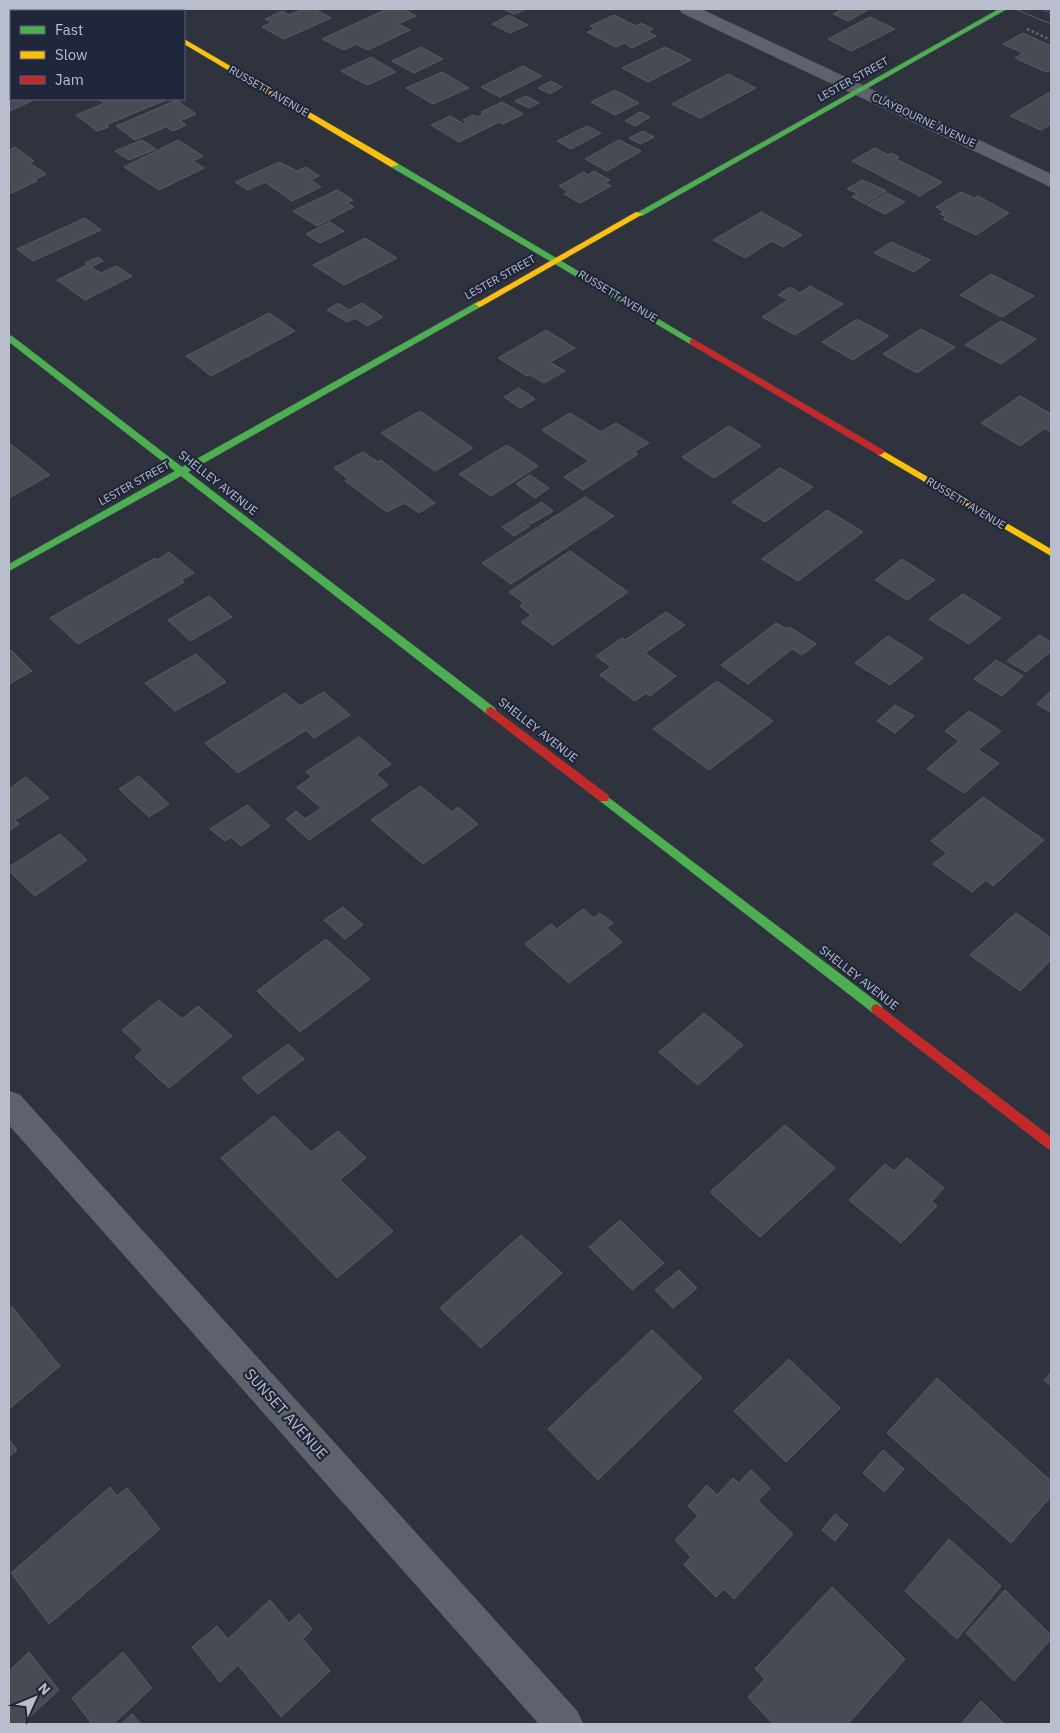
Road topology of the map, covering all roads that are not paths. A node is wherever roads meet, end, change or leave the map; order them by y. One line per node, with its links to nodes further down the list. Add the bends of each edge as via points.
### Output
1 (688, 9): 4 (street, CLAYBOURNE AVENUE)
2 (1004, 9): 4 (street, LESTER STREET)
3 (185, 41): 6 (street, RUSSETT AVENUE)
4 (859, 90): 5 (street, CLAYBOURNE AVENUE); 6 (street, LESTER STREET)
5 (1051, 181)
6 (556, 260): 8 (street, LESTER STREET); 9 (street, RUSSETT AVENUE)
7 (9, 338): 8 (street, SHELLEY AVENUE)
8 (180, 471): 10 (street, LESTER STREET); 12 (street, SHELLEY AVENUE)
9 (1051, 553)
10 (9, 568)
11 (9, 1104): 13 (street, SUNSET AVENUE)
12 (1051, 1144)
13 (564, 1724)

